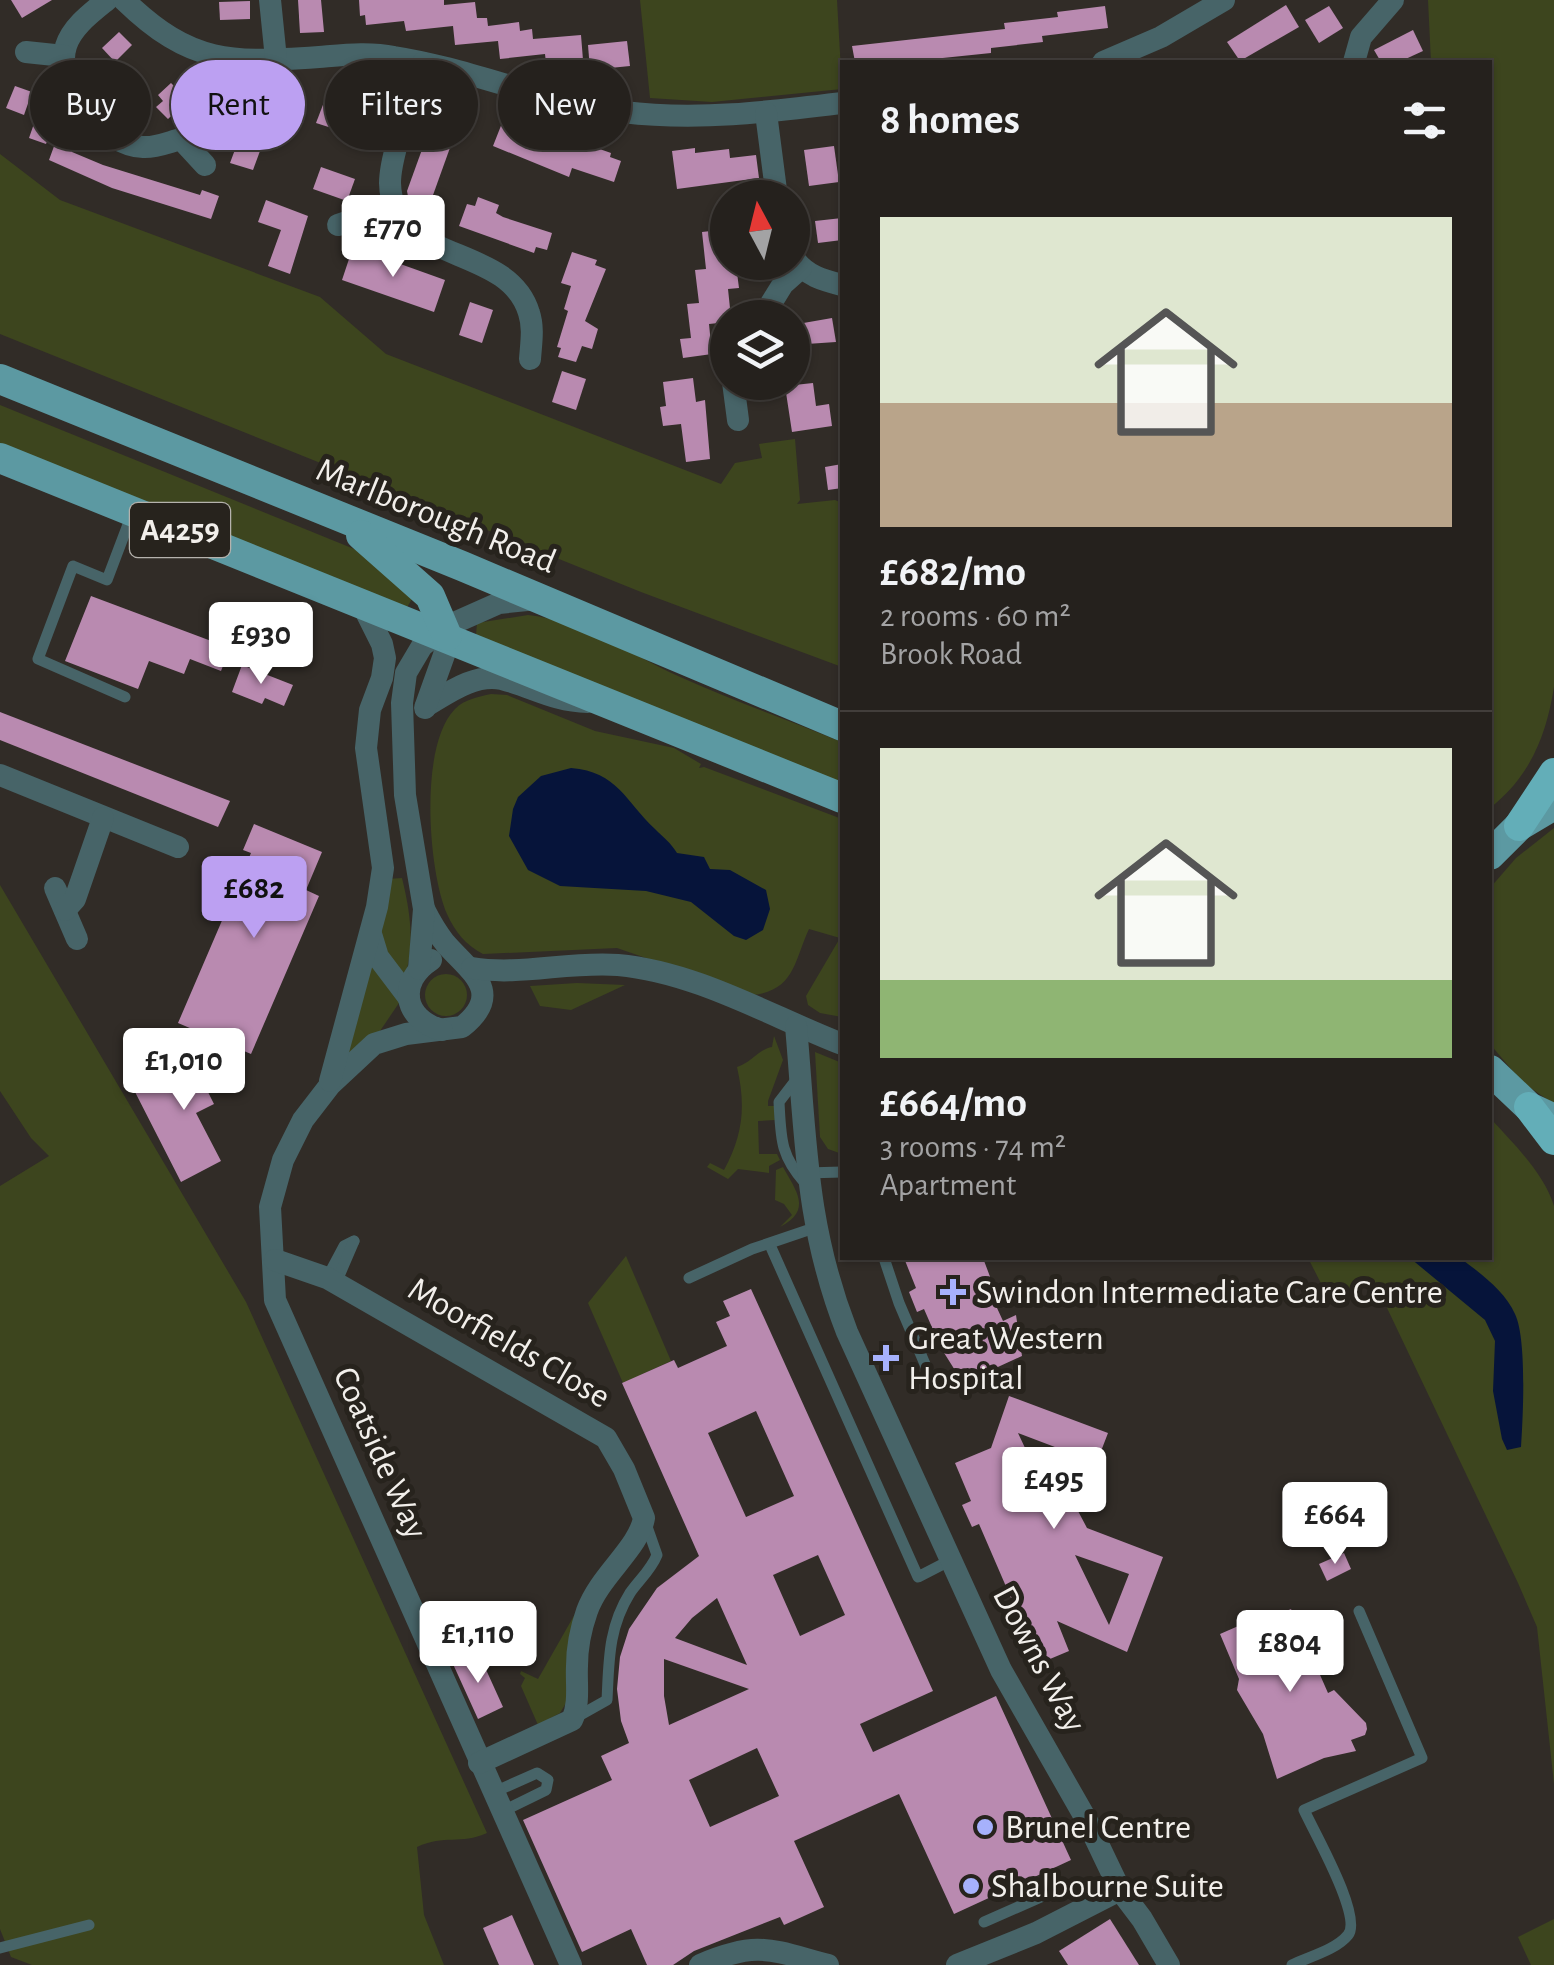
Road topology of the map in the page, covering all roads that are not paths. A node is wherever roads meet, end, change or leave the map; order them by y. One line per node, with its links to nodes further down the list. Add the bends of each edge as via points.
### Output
1 (106, 0): 7 (street, via 74,31)
2 (124, 0): 8 (street, via 188,49)
3 (270, 0): 8 (street)
4 (1224, 0): 10 (street)
5 (1393, 0): 11 (street, via 1361,36)
6 (26, 52): 7 (street)
7 (64, 56): 16 (street, via 74,96 106,130 140,148 181,139)
8 (276, 59): 9 (street, via 361,54)
9 (407, 60)
10 (1109, 60)
11 (1355, 60)
12 (478, 77): 14 (street, via 622,112)
13 (840, 102): 14 (street)
14 (766, 113): 17 (street)
15 (398, 150): 18 (street, via 391,174)
16 (204, 166)
17 (775, 180)
18 (394, 206): 19 (street); 22 (street, via 426,242 514,286 532,325)
19 (338, 225)
20 (810, 272): 21 (street)
21 (840, 284)
22 (530, 359)
23 (0, 379): 28 (main road, Marlborough Road / A4259)
24 (735, 400): 25 (street)
25 (738, 420)
26 (0, 458): 27 (main road, A4259)
27 (133, 511): 30 (main road, A4259); 32 (lane, via 107,580 73,566 38,659)
28 (340, 517): 29 (main road, Marlborough Road / A4259); 31 (main road, via 430,596)
29 (542, 598): 31 (street, via 499,603); 35 (main road, Marlborough Road / A4259)
30 (348, 601): 31 (main road, A4259); 48 (street, via 382,644 385,658 366,735 384,860)
31 (443, 632): 33 (main road, A4259); 34 (street, via 444,655); 36 (street, via 422,646 406,673)
32 (125, 697)
33 (606, 702): 34 (street, via 563,701 496,679 468,683); 39 (main road, A4259)
34 (426, 706): 36 (street)
35 (840, 725)
36 (404, 740): 47 (street, via 406,815)
37 (1554, 774): 42 (highway)
38 (0, 775): 41 (street)
39 (840, 797)
40 (1554, 805): 42 (main road)
41 (103, 818): 43 (street); 46 (street, via 75,899)
42 (1518, 826): 44 (main road)
43 (178, 847)
44 (1492, 853)
45 (55, 888): 46 (street)
46 (65, 910): 49 (street)
47 (424, 910): 50 (street); 51 (street)
48 (370, 934): 53 (street); 60 (street)
49 (77, 938)
50 (468, 965): 51 (street, via 437,958); 52 (street); 54 (street, via 480,982)
51 (418, 969): 53 (street)
52 (532, 970): 54 (street); 55 (street, via 650,970)
53 (409, 1000): 56 (street, via 421,1021); 57 (street, Coatside Way)
54 (481, 1003): 56 (street, via 462,1026)
55 (796, 1026): 58 (street); 64 (street, Downs Way)
56 (442, 1030): 57 (street)
57 (384, 1038): 60 (street, Coatside Way)
58 (840, 1043)
59 (1492, 1072): 61 (main road)
60 (330, 1085): 68 (street, Coatside Way, via 296,1132 280,1171 270,1206)
61 (1542, 1112): 62 (highway)
62 (1554, 1140)
63 (840, 1172): 64 (lane)
64 (807, 1180): 65 (street, Downs Way)
65 (814, 1228): 67 (lane); 74 (street, Downs Way, via 832,1295)
66 (354, 1241): 71 (lane, via 344,1246)
67 (770, 1245): 70 (lane); 74 (lane, via 918,1577)
68 (275, 1260): 71 (street, Moorfields Close); 77 (street, Coatside Way, via 280,1315)
69 (885, 1260): 72 (lane)
70 (689, 1278)
71 (332, 1280): 73 (street, Moorfields Close, via 606,1438)
72 (933, 1382)
73 (644, 1518): 76 (street, via 638,1538 604,1577 587,1610); 76 (lane, via 657,1555 615,1623 606,1700)
74 (949, 1561): 78 (street, Downs Way)
75 (1359, 1610): 90 (lane, via 1422,1758 1304,1810 1353,1924 1338,1943)
76 (572, 1720): 77 (street)
77 (479, 1764): 85 (street, Coatside Way)
78 (1120, 1890): 83 (street); 89 (street, Downs Way)
79 (1050, 1893): 80 (lane)
80 (1008, 1912): 81 (lane); 83 (lane)
81 (984, 1922)
82 (89, 1925): 84 (lane)
83 (1021, 1939): 88 (street)
84 (0, 1948)
85 (571, 1965)
86 (700, 1965): 87 (street, via 765,1948)
87 (828, 1965)
88 (957, 1965)
89 (1169, 1965)
90 (1292, 1965)

